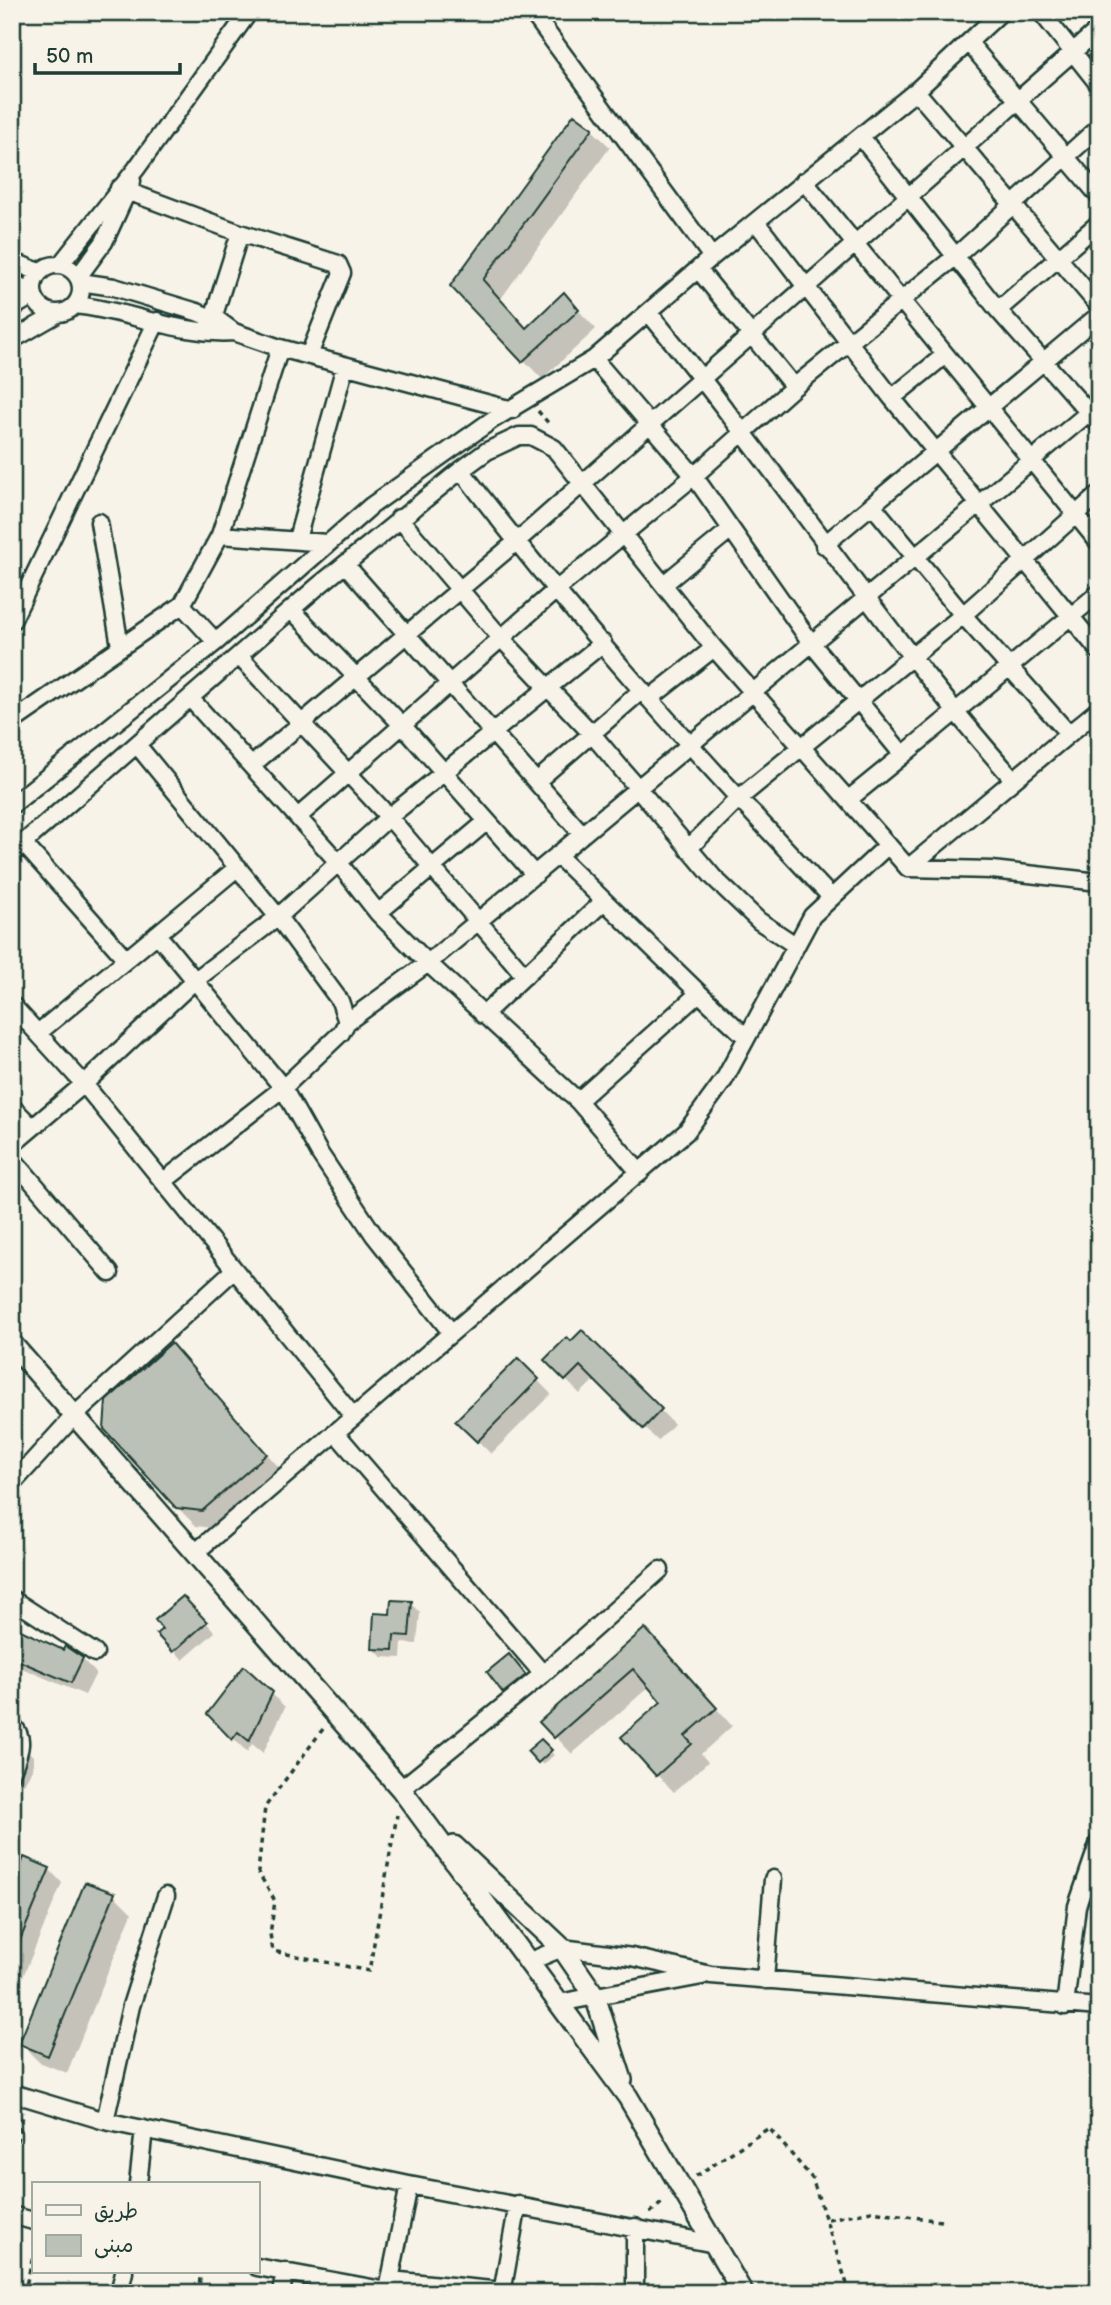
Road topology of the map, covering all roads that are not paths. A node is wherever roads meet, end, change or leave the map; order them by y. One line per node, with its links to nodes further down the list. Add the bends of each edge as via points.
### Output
1 (249, 12): 16 (street)
2 (532, 12): 25 (street)
3 (1001, 12): 6 (street)
4 (1041, 12): 7 (street)
5 (1099, 29): 7 (street)
6 (969, 43): 9 (street); 10 (street)
7 (1073, 53): 8 (street); 10 (street)
8 (1099, 85)
9 (916, 91): 12 (street); 13 (street)
10 (1020, 101): 13 (street); 14 (street)
11 (1099, 127): 14 (street)
12 (861, 137): 15 (street); 18 (street)
13 (965, 149): 18 (street); 19 (street)
14 (1065, 155): 17 (street); 19 (street)
15 (804, 181): 20 (street); 23 (street)
16 (124, 190): 22 (street); 28 (street); 31 (street, via 104,242)
17 (1099, 196)
18 (911, 197): 23 (street); 24 (street)
19 (1011, 206): 24 (street); 26 (street)
20 (756, 222): 25 (street); 33 (street)
21 (1099, 223): 26 (street)
22 (240, 233): 43 (street); 50 (street, via 333,260 342,268)
23 (856, 244): 33 (street); 35 (street)
24 (956, 256): 35 (street); 39 (street)
25 (712, 257): 29 (street)
26 (1057, 258): 37 (street); 39 (street)
27 (12, 261): 30 (street)
28 (60, 265): 30 (street); 31 (street)
29 (698, 269): 41 (street); 46 (street)
30 (39, 272): 34 (street)
31 (79, 279): 36 (street); 43 (street)
32 (12, 284): 34 (street)
33 (806, 285): 46 (street); 48 (street)
34 (33, 293): 38 (street); 40 (street, via 39,305)
35 (901, 301): 48 (street); 51 (street)
36 (75, 305): 40 (street); 44 (street, via 110,308)
37 (1099, 306)
38 (12, 308)
39 (998, 310): 53 (street)
40 (59, 313): 47 (street)
41 (649, 313): 52 (street); 55 (street)
42 (1099, 315): 53 (street)
43 (213, 318): 45 (street)
44 (157, 321): 45 (street, via 203,332); 94 (street)
45 (234, 332): 49 (street)
46 (751, 333): 55 (street); 56 (street)
47 (12, 340)
48 (850, 343): 56 (street); 57 (street)
49 (280, 348): 50 (street); 76 (street)
50 (309, 355): 54 (street)
51 (945, 355): 57 (street); 58 (street)
52 (594, 359): 59 (street); 61 (street)
53 (1042, 362): 58 (street); 60 (street)
54 (345, 366): 59 (street); 77 (street)
55 (702, 377): 61 (street); 62 (street)
56 (794, 387): 62 (street)
57 (892, 398): 63 (street)
58 (988, 409): 63 (street); 64 (street)
59 (512, 410): 79 (street, via 436,458)
60 (1096, 414): 64 (street)
61 (649, 423): 66 (street); 67 (street)
62 (744, 432): 66 (street); 81 (street)
63 (937, 453): 69 (street); 70 (street)
64 (1031, 459): 69 (street); 71 (street)
65 (461, 470): 67 (street, via 505,441 531,436 554,448); 72 (street); 78 (street)
66 (694, 476): 74 (street); 75 (street)
67 (581, 482): 75 (street); 78 (street)
68 (1099, 494): 71 (street)
69 (979, 503): 82 (street); 83 (street)
70 (873, 506): 81 (street); 82 (street)
71 (1076, 515): 80 (street); 83 (street)
72 (399, 518): 84 (street); 86 (street)
73 (100, 523): 100 (street)
74 (732, 529): 85 (street); 99 (street)
75 (623, 533): 85 (street); 87 (street)
76 (220, 535): 77 (street); 90 (street)
77 (297, 538): 79 (street)
78 (516, 542): 86 (street); 87 (street)
79 (327, 543): 97 (street)
80 (1099, 543)
81 (824, 545): 89 (street)
82 (916, 554): 89 (street); 92 (street)
83 (1024, 563): 92 (street); 93 (street)
84 (345, 564): 91 (street); 95 (street)
85 (664, 584): 101 (street)
86 (458, 588): 95 (street); 96 (street)
87 (556, 590): 96 (street); 98 (street)
88 (1099, 593): 93 (street)
89 (866, 599): 99 (street); 104 (street)
90 (182, 605): 97 (street); 100 (street)
91 (292, 610): 103 (street); 106 (street)
92 (963, 615): 104 (street); 105 (street)
93 (1071, 618): 102 (street); 105 (street)
94 (12, 621)
95 (405, 634): 106 (street); 107 (street)
96 (501, 638): 107 (street); 108 (street)
97 (216, 642): 133 (street)
98 (603, 643): 108 (street); 110 (street)
99 (812, 644): 109 (street); 112 (street)
100 (120, 646): 116 (street)
101 (714, 648): 109 (street); 110 (street)
102 (1099, 651)
103 (239, 656): 111 (street); 115 (street)
104 (910, 659): 112 (street); 113 (street)
105 (1010, 667): 113 (street); 118 (street)
106 (356, 676): 115 (street); 117 (street)
107 (449, 683): 117 (street); 119 (street)
108 (547, 688): 119 (street); 120 (street)
109 (753, 690): 122 (street); 123 (street)
110 (646, 695): 120 (street); 122 (street)
111 (190, 698): 121 (street); 125 (street)
112 (857, 703): 123 (street); 124 (street)
113 (954, 713): 124 (street); 128 (street)
114 (1097, 714): 118 (street)
115 (302, 721): 125 (street); 126 (street)
116 (12, 722)
117 (402, 725): 126 (street); 127 (street)
118 (1068, 733): 128 (street)
119 (493, 734): 127 (street); 129 (street)
120 (592, 734): 129 (street); 130 (street)
121 (138, 746): 139 (street); 143 (street)
122 (692, 746): 130 (street); 131 (street)
123 (802, 747): 131 (street); 132 (street)
124 (903, 755): 132 (street)
125 (252, 765): 134 (street)
126 (349, 772): 134 (street); 135 (street)
127 (444, 773): 135 (street); 136 (street)
128 (1013, 779): 144 (street)
129 (537, 781): 137 (street)
130 (638, 788): 137 (street); 140 (street)
131 (738, 799): 140 (street); 148 (street)
132 (849, 799): 138 (street)
133 (13, 804)
134 (298, 817): 142 (street)
135 (390, 817): 142 (street); 145 (street)
136 (485, 822): 145 (street); 146 (street)
137 (582, 834): 141 (street)
138 (888, 845): 144 (street); 148 (street)
139 (18, 848): 155 (street)
140 (688, 849): 154 (street, via 759,922)
141 (557, 855): 146 (street); 149 (street)
142 (338, 862): 150 (street); 151 (street)
143 (238, 867): 151 (street); 153 (street)
144 (908, 868): 147 (street, via 992,870)
145 (431, 869): 150 (street); 152 (street)
146 (535, 875): 152 (street)
147 (1099, 883)
148 (831, 897): 154 (street, via 812,916)
149 (604, 901): 157 (street); 159 (street)
150 (378, 913): 156 (street)
151 (278, 917): 158 (street); 162 (street, via 340,1001)
152 (478, 921): 156 (street); 157 (street)
153 (157, 934): 155 (street); 158 (street)
154 (795, 945): 164 (street)
155 (126, 960): 163 (street)
156 (428, 963): 161 (street); 162 (street)
157 (525, 976): 161 (street)
158 (194, 981): 165 (street); 166 (street)
159 (699, 993): 164 (street); 167 (street)
160 (12, 1005): 163 (street)
161 (483, 1015): 167 (street)
162 (347, 1022): 166 (street)
163 (38, 1033): 165 (street)
164 (747, 1037): 172 (street, via 724,1080 686,1132)
165 (84, 1084): 169 (street); 173 (street)
166 (283, 1088): 173 (street); 176 (street, via 374,1235)
167 (578, 1101): 172 (street)
168 (12, 1107): 169 (street)
169 (31, 1126): 170 (street)
170 (12, 1145)
171 (12, 1158): 175 (street)
172 (640, 1172): 176 (street)
173 (164, 1181): 174 (street)
174 (233, 1271): 178 (street); 179 (street)
175 (110, 1273)
176 (451, 1332): 179 (street)
177 (12, 1344): 178 (street)
178 (74, 1416): 181 (street); 182 (street)
179 (353, 1416): 180 (street)
180 (335, 1432): 182 (street); 186 (street)
181 (12, 1484)
182 (196, 1552): 189 (street)
183 (660, 1570): 186 (street)
184 (12, 1599): 185 (street)
185 (95, 1653)
186 (543, 1674): 189 (street)
187 (12, 1719): 188 (lane, via 22,1727 27,1741)
188 (12, 1782)
189 (401, 1789): 190 (street)
190 (416, 1811): 194 (street); 195 (street)
191 (1099, 1842): 200 (street, via 1077,1906)
192 (773, 1879): 197 (street)
193 (166, 1896): 204 (street, via 131,2006)
194 (562, 1948): 195 (street); 196 (street, via 632,1957); 198 (street)
195 (528, 1962): 199 (street)
196 (711, 1975): 197 (street); 198 (street)
197 (765, 1980): 200 (street)
198 (595, 1996): 199 (street); 203 (street)
199 (559, 2003): 203 (street)
200 (1065, 2006): 201 (street)
201 (1099, 2007)
202 (20, 2096): 204 (street)
203 (628, 2097): 212 (street)
204 (105, 2121): 205 (street)
205 (144, 2129): 206 (street); 207 (street)
206 (138, 2182)
207 (409, 2185): 208 (street); 216 (street)
208 (518, 2204): 211 (street); 217 (street)
209 (12, 2216): 210 (street)
210 (32, 2221)
211 (635, 2227): 212 (street); 220 (street)
212 (715, 2244): 221 (street)
213 (259, 2267): 214 (street)
214 (285, 2271): 216 (street); 219 (street)
215 (124, 2274): 218 (street)
216 (389, 2288): 217 (street)
217 (502, 2292)
218 (119, 2293)
219 (281, 2293)
220 (635, 2293)
221 (743, 2293)

